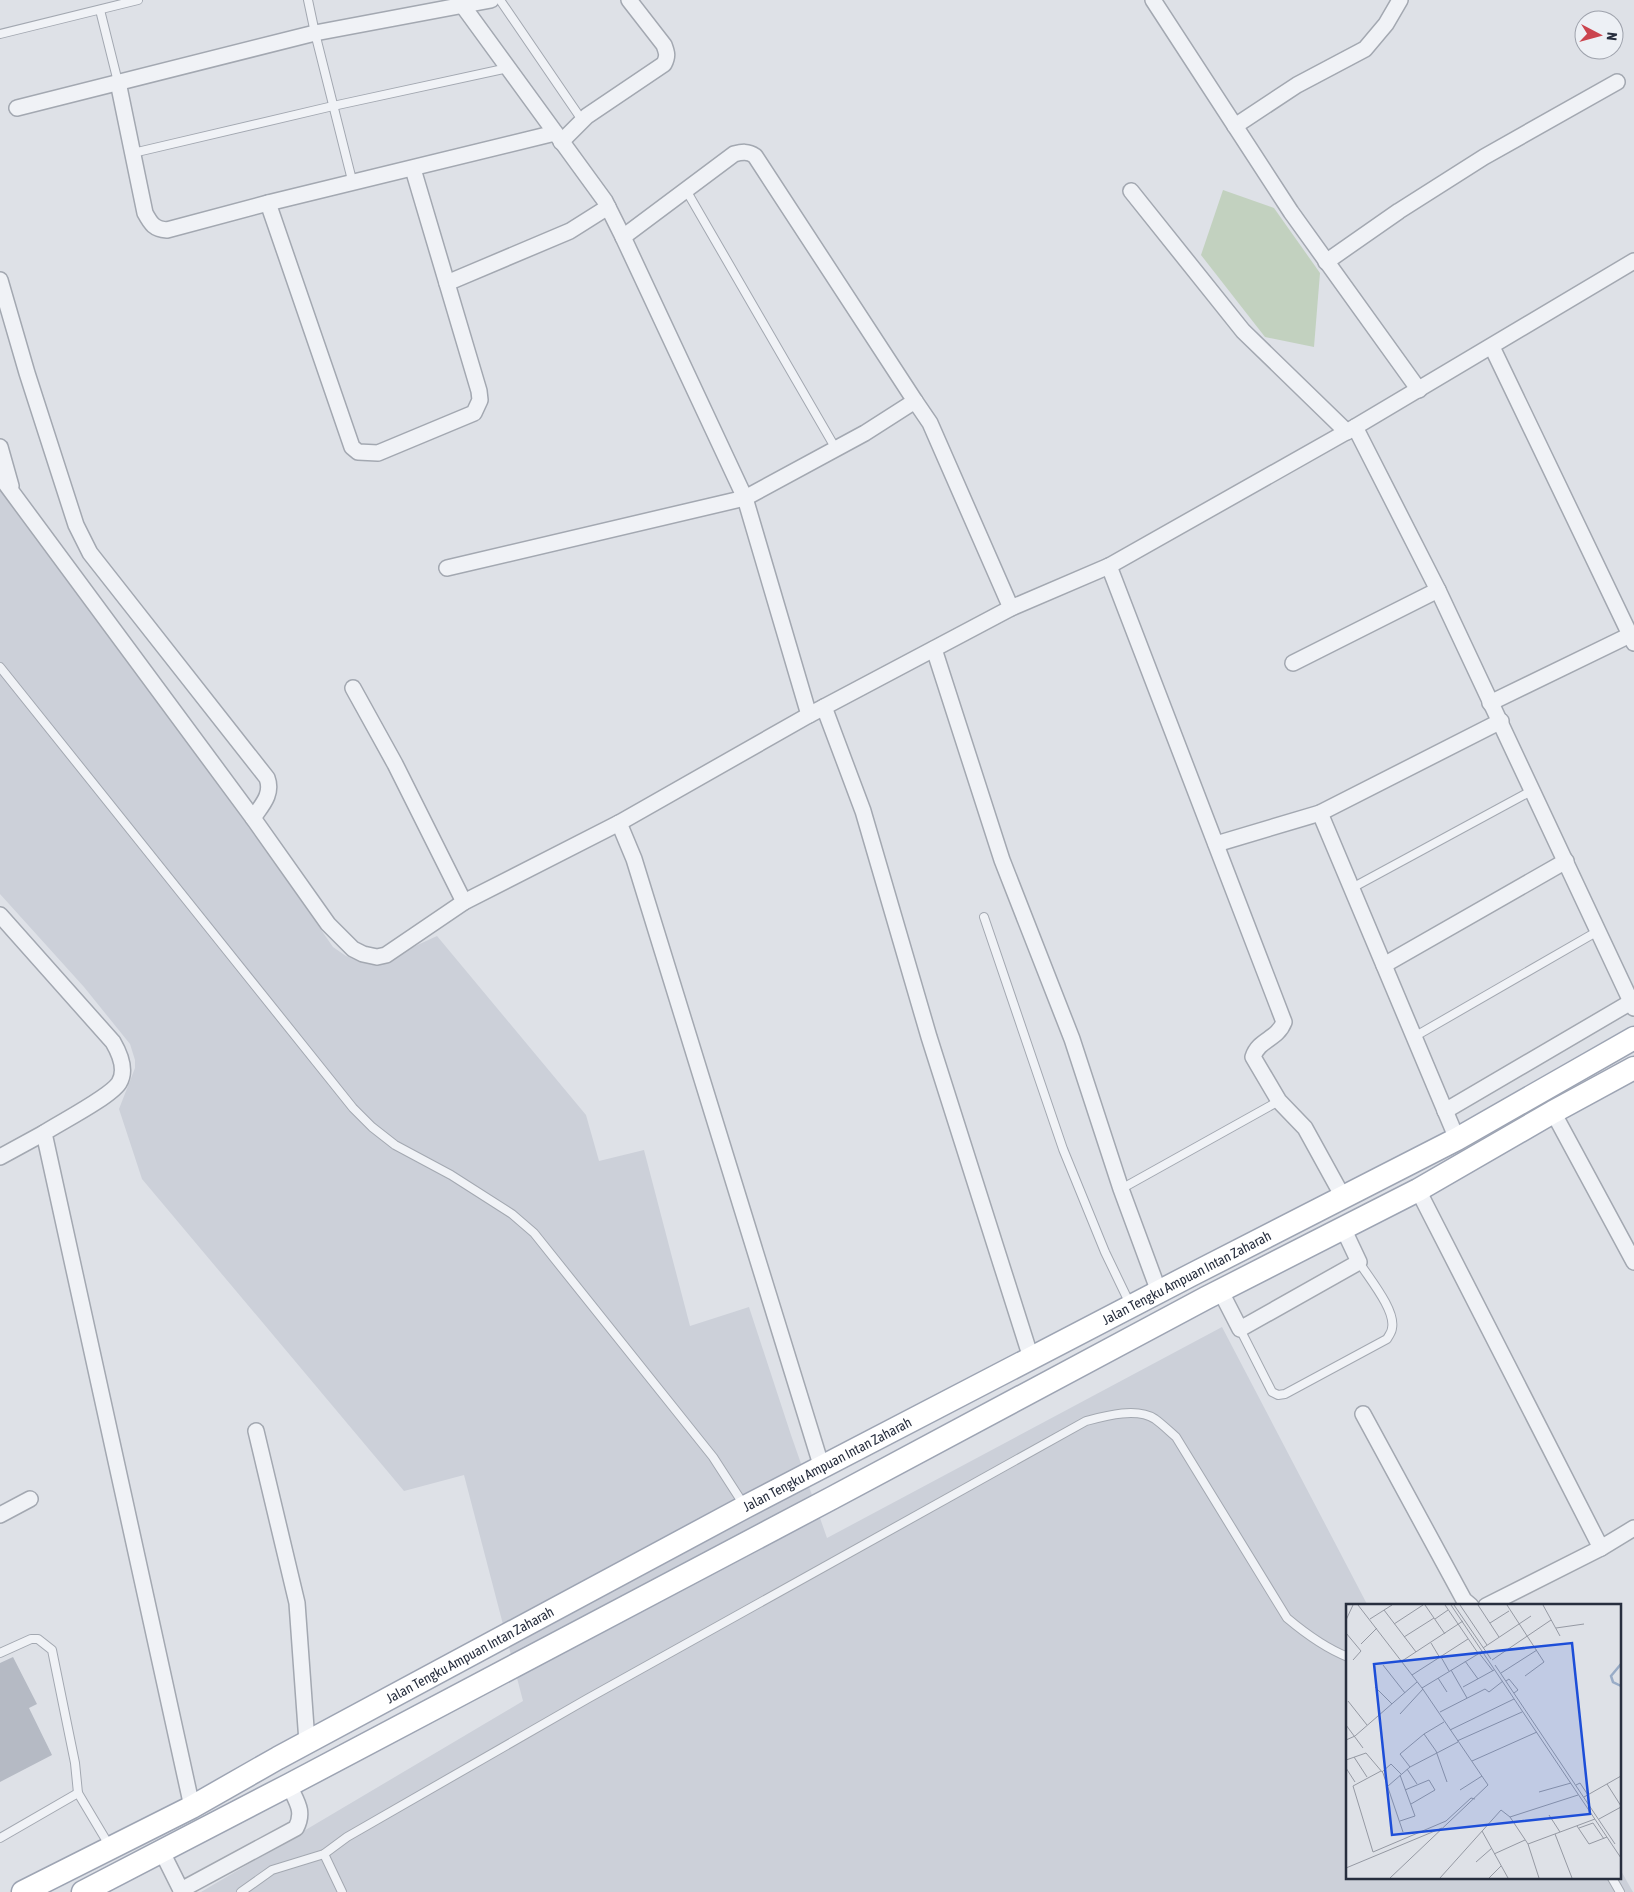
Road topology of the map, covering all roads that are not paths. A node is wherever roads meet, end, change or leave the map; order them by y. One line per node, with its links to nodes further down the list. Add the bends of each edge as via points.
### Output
1 (138, 0): 8 (lane)
2 (308, 0): 10 (lane)
3 (491, 0): 7 (street); 16 (lane)
4 (629, 0): 16 (street, via 664,45 667,58 664,64)
5 (1153, 0): 17 (street)
6 (1400, 0): 17 (street, via 1386,24 1365,49 1297,85)
7 (463, 6): 10 (street); 11 (street)
8 (100, 10): 9 (lane); 12 (lane)
9 (0, 34)
10 (314, 34): 12 (street); 14 (lane)
11 (508, 68): 14 (lane); 18 (street)
12 (118, 82): 15 (street); 19 (street)
13 (1617, 82): 27 (street, via 1484,157)
14 (333, 106): 19 (lane); 21 (lane)
15 (17, 108)
16 (582, 120): 18 (street)
17 (1235, 126): 27 (street)
18 (558, 137): 20 (street); 25 (street)
19 (133, 152): 24 (street, via 145,213 151,225 158,229 166,230)
20 (412, 169): 21 (street); 30 (street)
21 (353, 184): 24 (street)
22 (686, 190): 26 (street); 33 (street, via 734,154 746,152 755,156); 36 (lane)
23 (1131, 191): 34 (street, via 1243,331)
24 (268, 203): 30 (street, via 352,447 358,452 378,453 474,413 478,407 479,392)
25 (608, 207): 26 (street); 30 (street, via 570,231)
26 (623, 237): 39 (street)
27 (1326, 262): 32 (street)
28 (1633, 266): 31 (street)
29 (0, 280): 55 (street, via 76,524 90,553 267,778 269,794)
30 (447, 283)
31 (1492, 347): 32 (street); 44 (street)
32 (1419, 390): 34 (street)
33 (915, 401): 36 (street); 43 (street, via 930,423)
34 (1351, 429): 40 (street); 42 (street)
35 (0, 447): 38 (street)
36 (836, 449): 39 (street)
37 (0, 476): 38 (street)
38 (14, 495): 55 (street)
39 (745, 498): 41 (street); 51 (street)
40 (1109, 566): 43 (street); 57 (street)
41 (446, 568)
42 (1438, 590): 46 (street); 49 (street)
43 (1011, 608): 45 (street)
44 (1631, 633): 49 (street)
45 (934, 649): 50 (street); 76 (street, via 1002,860 1072,1039)
46 (1293, 663)
47 (0, 667): 92 (lane, via 352,1108 395,1145 451,1175 512,1214 534,1233 713,1457)
48 (353, 688): 60 (street)
49 (1490, 703): 52 (street)
50 (824, 707): 51 (street); 86 (street, via 863,811 929,1037)
51 (809, 715): 56 (street)
52 (1500, 721): 53 (street); 54 (street)
53 (1533, 790): 58 (street); 59 (lane)
54 (1320, 813): 57 (street); 59 (street)
55 (253, 818): 60 (street, via 328,924 353,950 363,954 386,955)
56 (619, 823): 60 (street); 89 (street, via 637,869)
57 (1216, 844): 70 (street, via 1284,1022 1280,1032 1256,1048 1253,1057)
58 (1566, 861): 63 (street); 64 (street)
59 (1352, 888): 64 (street)
60 (464, 902)
61 (0, 915): 73 (street, via 113,1042 122,1062 119,1082 110,1092)
62 (984, 917): 84 (lane, via 1063,1149)
63 (1598, 931): 65 (street); 66 (lane)
64 (1384, 964): 66 (street)
65 (1632, 998): 71 (street)
66 (1414, 1037): 71 (street)
67 (1634, 1038): 74 (main road, Jalan Tengku Ampuan Intan Zaharah)
68 (1634, 1060): 72 (street, via 1544,1108)
69 (1634, 1068): 72 (main road, Jalan Tengku Ampuan Intan Zaharah)
70 (1278, 1101): 76 (lane); 78 (street, via 1304,1128)
71 (1445, 1111): 74 (street)
72 (1544, 1117): 77 (main road, Jalan Tengku Ampuan Intan Zaharah); 81 (street)
73 (44, 1133): 75 (street); 104 (street)
74 (1457, 1139): 78 (main road, Jalan Tengku Ampuan Intan Zaharah)
75 (0, 1156)
76 (1121, 1189): 83 (street)
77 (1418, 1190): 79 (main road, Jalan Tengku Ampuan Intan Zaharah); 95 (street)
78 (1343, 1197): 83 (main road, Jalan Tengku Ampuan Intan Zaharah)
79 (1343, 1228): 80 (street); 82 (main road, Jalan Tengku Ampuan Intan Zaharah)
80 (1358, 1262): 85 (street); 85 (lane, via 1392,1318 1392,1331 1387,1338 1278,1395 1272,1392)
81 (1634, 1262)
82 (1220, 1290): 85 (street); 90 (main road, Jalan Tengku Ampuan Intan Zaharah)
83 (1159, 1292): 84 (main road, Jalan Tengku Ampuan Intan Zaharah)
84 (1131, 1306): 86 (main road, Jalan Tengku Ampuan Intan Zaharah)
85 (1240, 1329)
86 (1031, 1358): 89 (main road, Jalan Tengku Ampuan Intan Zaharah)
87 (1363, 1414): 96 (street)
88 (256, 1431): 100 (street, via 297,1602)
89 (822, 1468): 90 (main road); 92 (main road, Jalan Tengku Ampuan Intan Zaharah)
90 (832, 1498): 102 (main road, Jalan Tengku Ampuan Intan Zaharah)
91 (30, 1499): 93 (street)
92 (745, 1507): 100 (main road, Jalan Tengku Ampuan Intan Zaharah)
93 (0, 1515)
94 (1634, 1528): 95 (street)
95 (1601, 1548): 97 (street)
96 (1468, 1604)
97 (1490, 1604)
98 (0, 1653): 103 (lane, via 31,1639 38,1639 52,1650 75,1762)
99 (1346, 1656): 108 (lane, via 1329,1649 1287,1618 1176,1437 1154,1418 1131,1413 1111,1415 1086,1421 595,1694 346,1837)
100 (307, 1742): 101 (main road, Jalan Tengku Ampuan Intan Zaharah)
101 (278, 1758): 102 (main road); 104 (main road, Jalan Tengku Ampuan Intan Zaharah)
102 (289, 1785): 107 (main road, Jalan Tengku Ampuan Intan Zaharah); 110 (street, via 301,1812 296,1828)
103 (78, 1793): 105 (lane); 106 (lane)
104 (192, 1807): 106 (main road, Jalan Tengku Ampuan Intan Zaharah)
105 (0, 1838)
106 (111, 1849): 111 (main road, Jalan Tengku Ampuan Intan Zaharah)
107 (162, 1852): 110 (street); 112 (main road, Jalan Tengku Ampuan Intan Zaharah)
108 (324, 1854): 113 (lane, via 272,1870); 114 (lane)
109 (1613, 1880): 115 (lane)
110 (182, 1891)
111 (23, 1892)
112 (83, 1892)
113 (241, 1892)
114 (342, 1892)
115 (1620, 1892)

